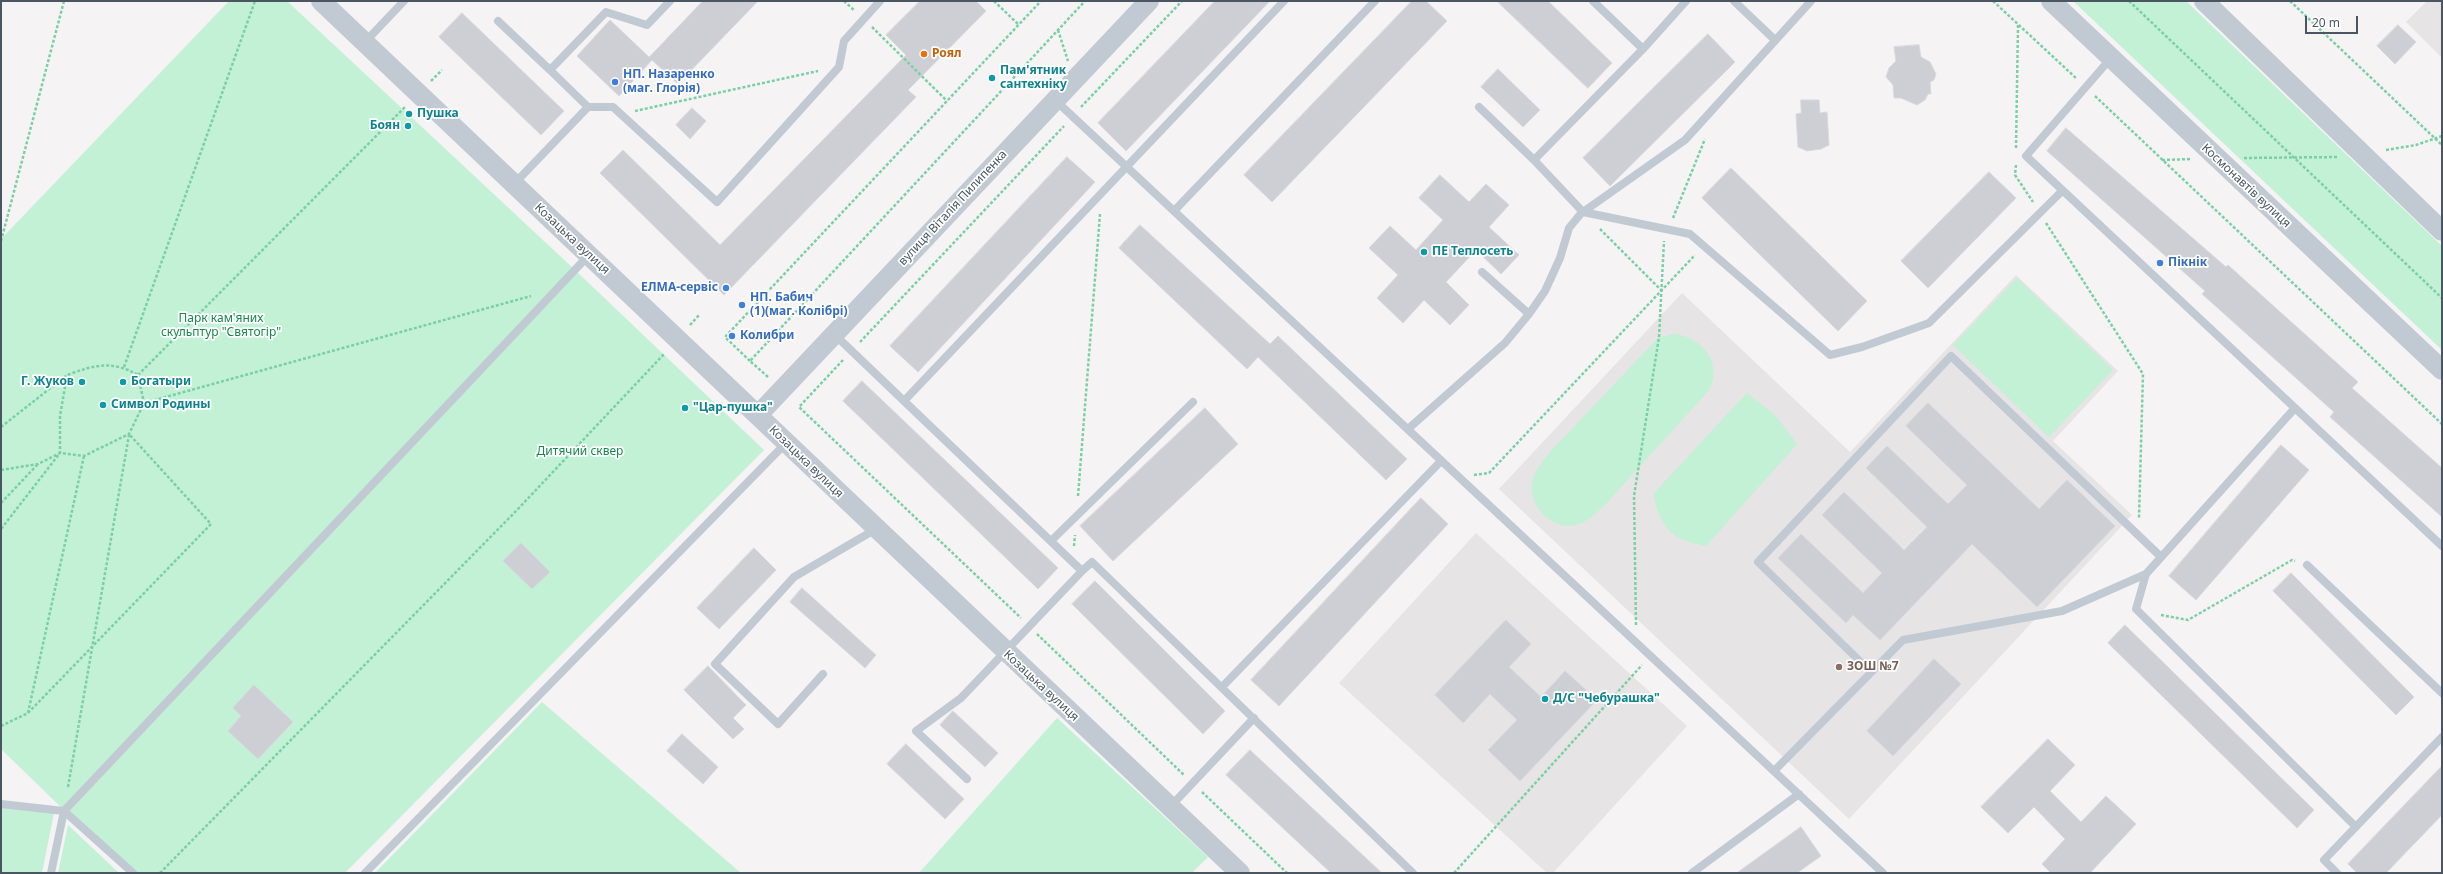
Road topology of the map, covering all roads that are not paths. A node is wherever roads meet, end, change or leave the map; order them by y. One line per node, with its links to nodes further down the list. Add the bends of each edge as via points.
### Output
1 (321, 1): 16 (street, Козацька вулиця)
2 (404, 1): 16 (lane)
3 (670, 1): 19 (lane, via 647,25 606,12)
4 (880, 1): 21 (lane, via 844,41 838,67 717,202 613,107)
5 (1150, 1): 20 (street, вулиця Віталія Пилипенка)
6 (1284, 1): 24 (lane)
7 (1375, 1): 27 (lane)
8 (1593, 1): 17 (lane)
9 (1686, 1): 17 (lane)
10 (1734, 1): 15 (lane)
11 (1811, 1): 15 (lane)
12 (2051, 1): 18 (street, Космонавтів вулиця)
13 (2204, 1): 29 (street)
14 (498, 21): 19 (lane)
15 (1775, 40): 28 (lane, via 1684,140)
16 (364, 42): 25 (street, Козацька вулиця)
17 (1643, 49): 23 (lane)
18 (2112, 58): 26 (lane, via 2026,156); 34 (street, Космонавтів вулиця)
19 (550, 70): 21 (lane)
20 (1055, 100): 24 (lane); 33 (street, вулиця Віталія Пилипенка)
21 (588, 107): 25 (lane)
22 (1479, 107): 23 (lane)
23 (1534, 160): 28 (lane)
24 (1126, 166): 27 (lane); 35 (lane)
25 (514, 184): 30 (street, Козацька вулиця)
26 (2062, 191): 28 (lane, via 1929,323 1862,347 1830,355 1690,234); 37 (lane)
27 (1174, 211): 39 (lane)
28 (1583, 212): 32 (lane, via 1569,228 1560,258 1545,291)
29 (2442, 231)
30 (589, 255): 38 (street, Козацька вулиця); 61 (lane)
31 (1482, 272): 32 (lane)
32 (1529, 314): 39 (lane, via 1505,343)
33 (834, 334): 35 (lane); 38 (street, вулиця Віталія Пилипенка)
34 (2442, 370)
35 (904, 401): 43 (lane)
36 (1193, 402): 43 (lane)
37 (2295, 408): 44 (lane); 45 (lane)
38 (758, 416): 40 (street, Козацька вулиця)
39 (1408, 430): 41 (lane)
40 (786, 443): 42 (street, Козацька вулиця); 65 (lane)
41 (1442, 461): 52 (lane); 56 (lane)
42 (876, 528): 49 (street, Козацька вулиця); 51 (lane, via 794,577 715,664 778,724)
43 (1051, 541): 47 (lane)
44 (2442, 546)
45 (2160, 556): 48 (lane); 50 (lane, via 1951,356 1758,562)
46 (2307, 565): 53 (lane)
47 (1082, 571): 49 (lane); 52 (lane, via 1092,562)
48 (2146, 574): 50 (lane, via 2062,611 1903,640); 62 (lane, via 2136,609)
49 (1006, 653): 57 (lane, via 961,698 916,731); 60 (street, Козацька вулиця)
50 (1871, 672): 56 (lane)
51 (823, 674)
52 (1222, 687): 54 (lane)
53 (2442, 693)
54 (1254, 718): 60 (lane); 67 (lane)
55 (2442, 737): 62 (lane)
56 (1774, 771): 58 (lane)
57 (967, 779)
58 (1799, 794): 68 (lane); 69 (lane)
59 (1, 804): 61 (lane)
60 (1170, 807): 66 (street, Козацька вулиця)
61 (64, 811): 63 (lane); 64 (lane)
62 (2356, 827): 70 (lane, via 2324,860)
63 (50, 873)
64 (133, 873)
65 (365, 873)
66 (1240, 873)
67 (1413, 873)
68 (1692, 873)
69 (1883, 873)
70 (2337, 873)

